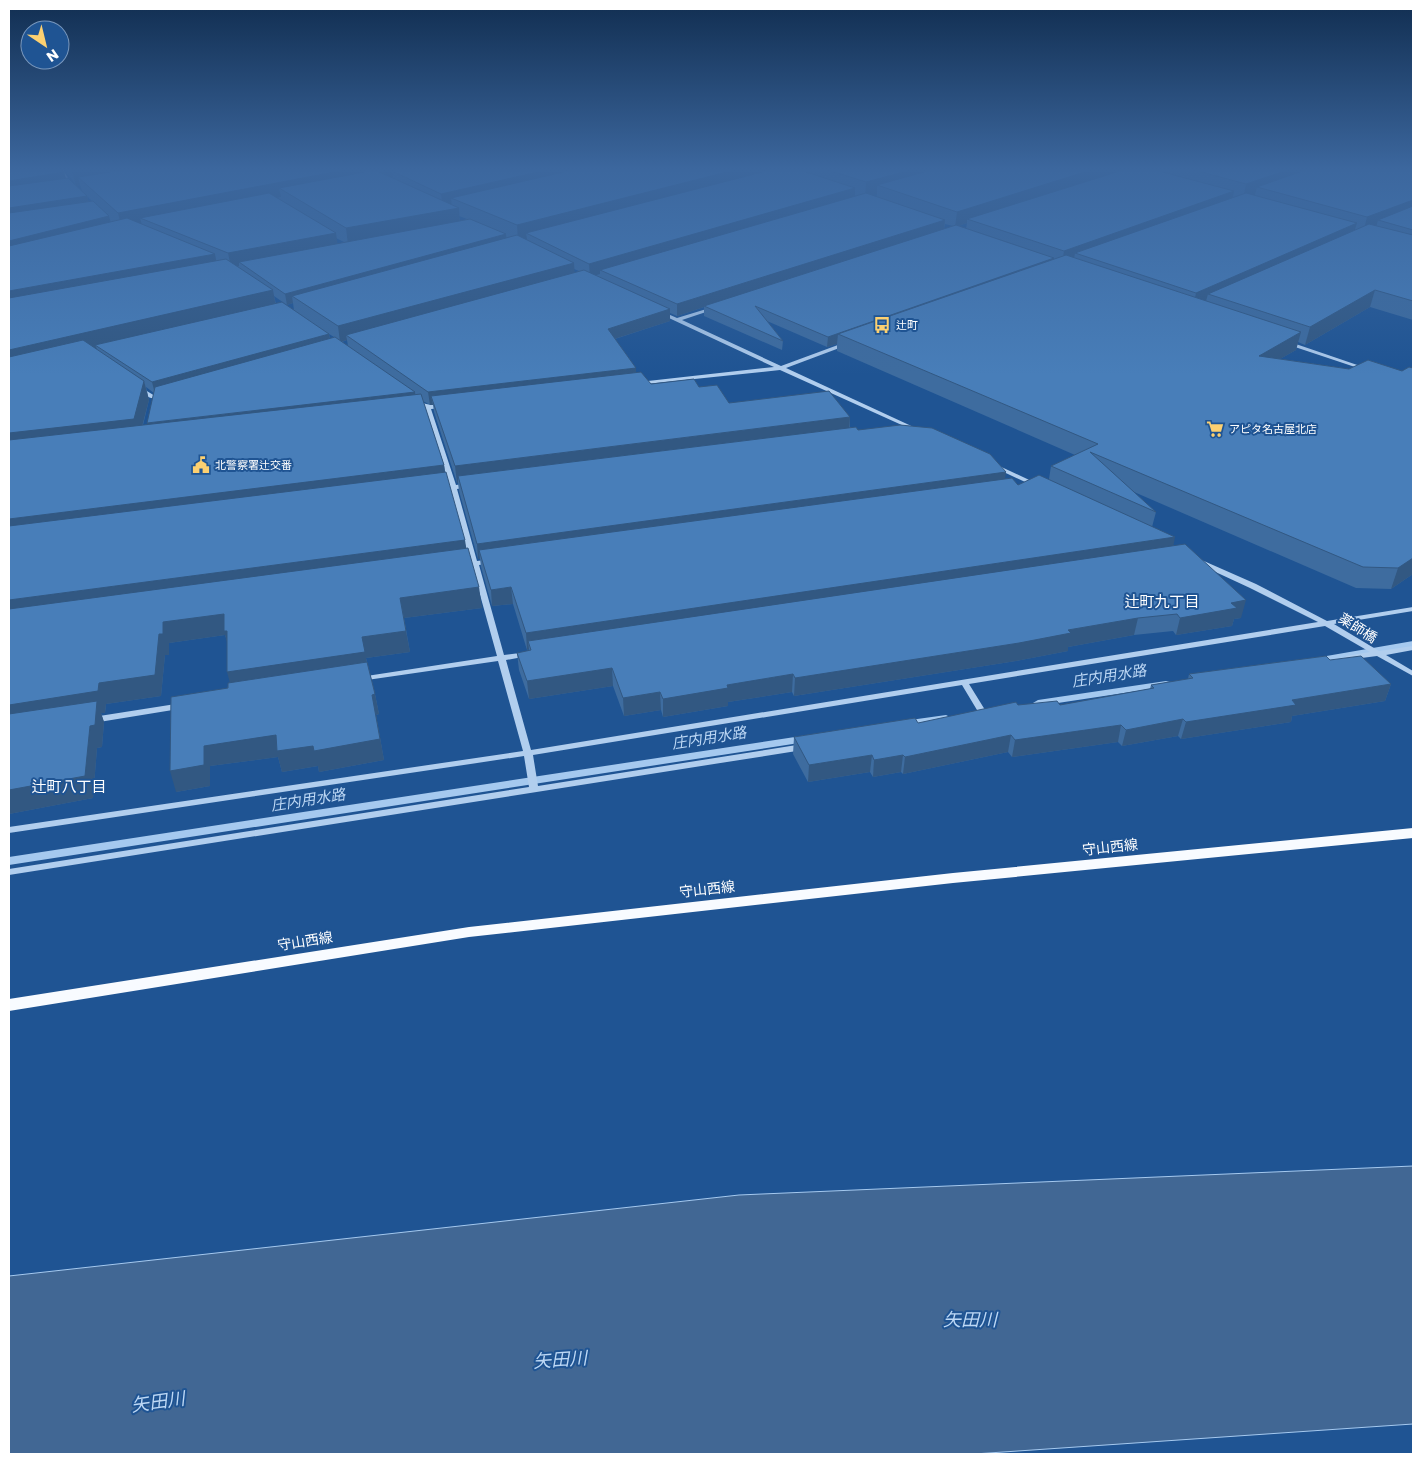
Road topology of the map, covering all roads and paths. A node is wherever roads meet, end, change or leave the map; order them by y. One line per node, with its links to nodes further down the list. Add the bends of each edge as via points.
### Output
1 (726, 305): 3 (street)
2 (652, 308): 3 (street)
3 (678, 320): 6 (street)
4 (856, 341): 6 (street)
5 (1282, 341): 7 (street)
6 (780, 368): 9 (street); 17 (street)
7 (1376, 373)
8 (129, 382): 11 (street)
9 (633, 384)
10 (172, 393): 11 (street)
11 (154, 398): 14 (street)
12 (419, 402): 15 (street)
13 (457, 404): 15 (street)
14 (152, 407)
15 (428, 408): 16 (street); 23 (street)
16 (408, 410)
17 (914, 429): 18 (street); 19 (street)
18 (895, 432)
19 (923, 433)
20 (985, 462): 22 (street)
21 (483, 484): 23 (street)
22 (1038, 486): 24 (street); 26 (street)
23 (453, 487): 25 (street); 29 (street)
24 (1018, 489)
25 (434, 490)
26 (1047, 490)
27 (1188, 555): 32 (street, 薬師橋)
28 (504, 559): 29 (street)
29 (475, 564): 30 (street); 36 (street)
30 (455, 566)
31 (1413, 609): 32 (street)
32 (1326, 623): 35 (street, 薬師橋); 40 (street)
33 (1413, 648): 35 (street)
34 (540, 652): 36 (street)
35 (1376, 654): 37 (street); 38 (street, 薬師橋)
36 (501, 658): 39 (street); 45 (street)
37 (1337, 660)
38 (1413, 674)
39 (353, 680)
40 (964, 682): 43 (street, via 991,717); 45 (street)
41 (196, 704): 42 (street)
42 (88, 720)
43 (977, 720)
44 (809, 746): 46 (street)
45 (528, 753): 46 (street); 47 (street)
46 (534, 788): 49 (street)
47 (9, 830)
48 (1413, 833): 50 (main road, 守山西線, via 953,878 469,932)
49 (9, 872)
50 (9, 1005)

